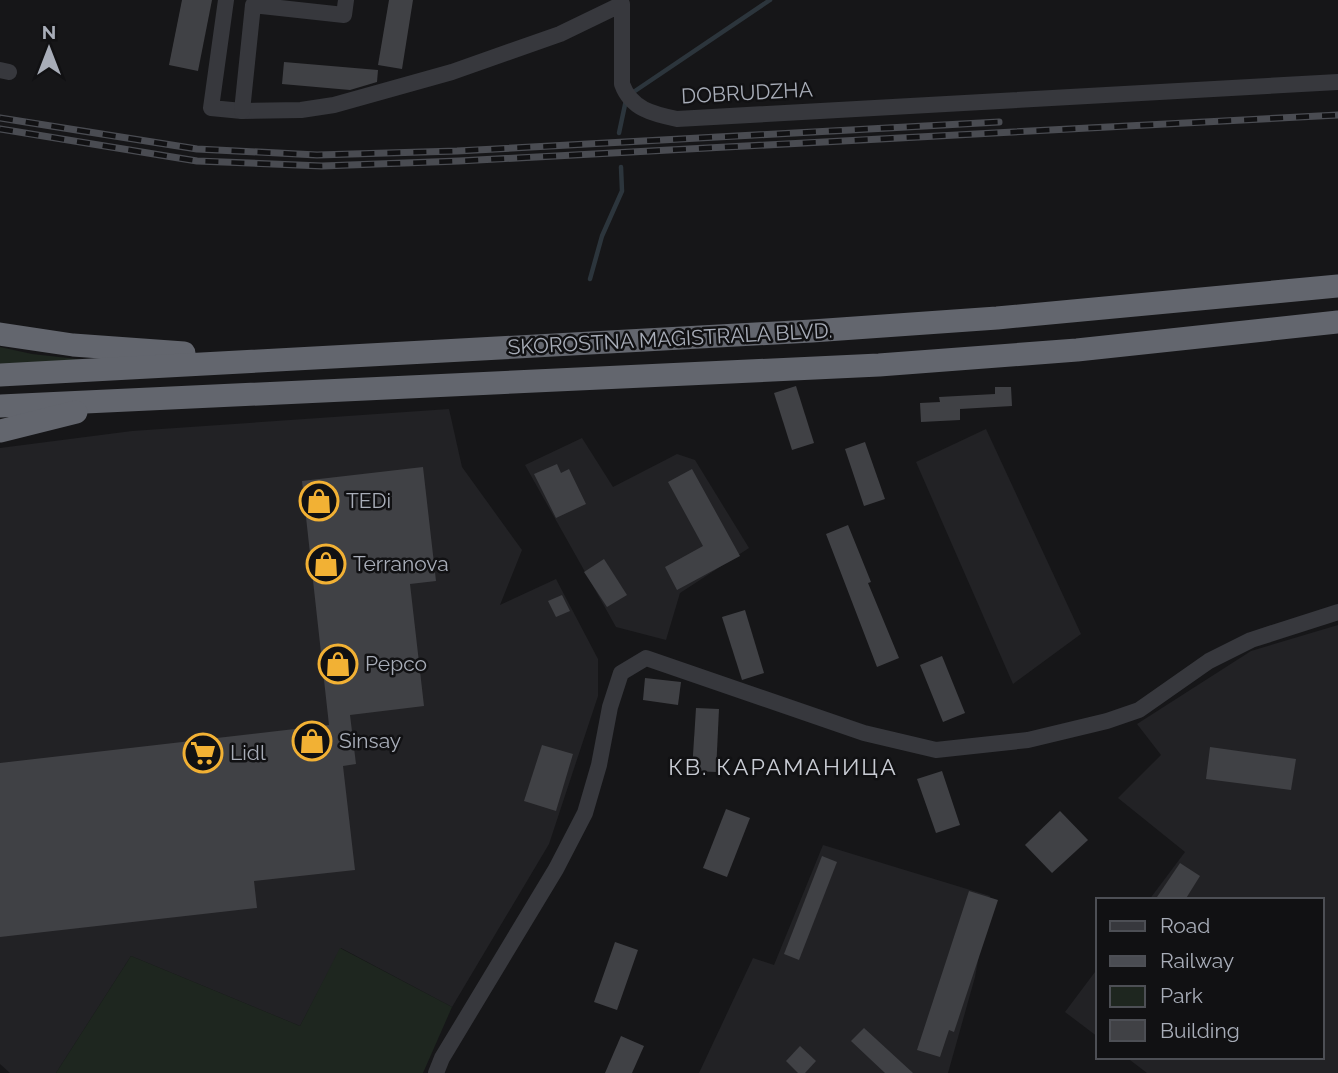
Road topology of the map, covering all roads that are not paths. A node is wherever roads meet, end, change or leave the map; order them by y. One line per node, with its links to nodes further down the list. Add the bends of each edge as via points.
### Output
1 (226, 0): 4 (street, DOBRUDZHA, via 211,108)
2 (346, 0): 4 (street, via 344,15 253,5)
3 (1338, 82): 4 (street, DOBRUDZHA, via 677,119 654,114 629,97 622,84 622,4 560,34 453,72 334,105)
4 (242, 111)
5 (1338, 286): 8 (highway, SKOROSTNA MAGISTRALA BLVD., via 997,318)
6 (1338, 322): 10 (highway, SKOROSTNA MAGISTRALA BLVD., via 1077,350 879,365)
7 (0, 334): 8 (highway, via 73,345)
8 (282, 361): 9 (highway, SKOROSTNA MAGISTRALA BLVD.)
9 (0, 375)
10 (131, 399): 11 (highway, SKOROSTNA MAGISTRALA BLVD.); 12 (highway)
11 (0, 406)
12 (0, 431)
13 (1338, 612): 14 (street, via 1251,640 1209,661 1139,710 1107,721 1028,740 936,750 864,733 646,658 621,673 585,813)
14 (436, 1073)

